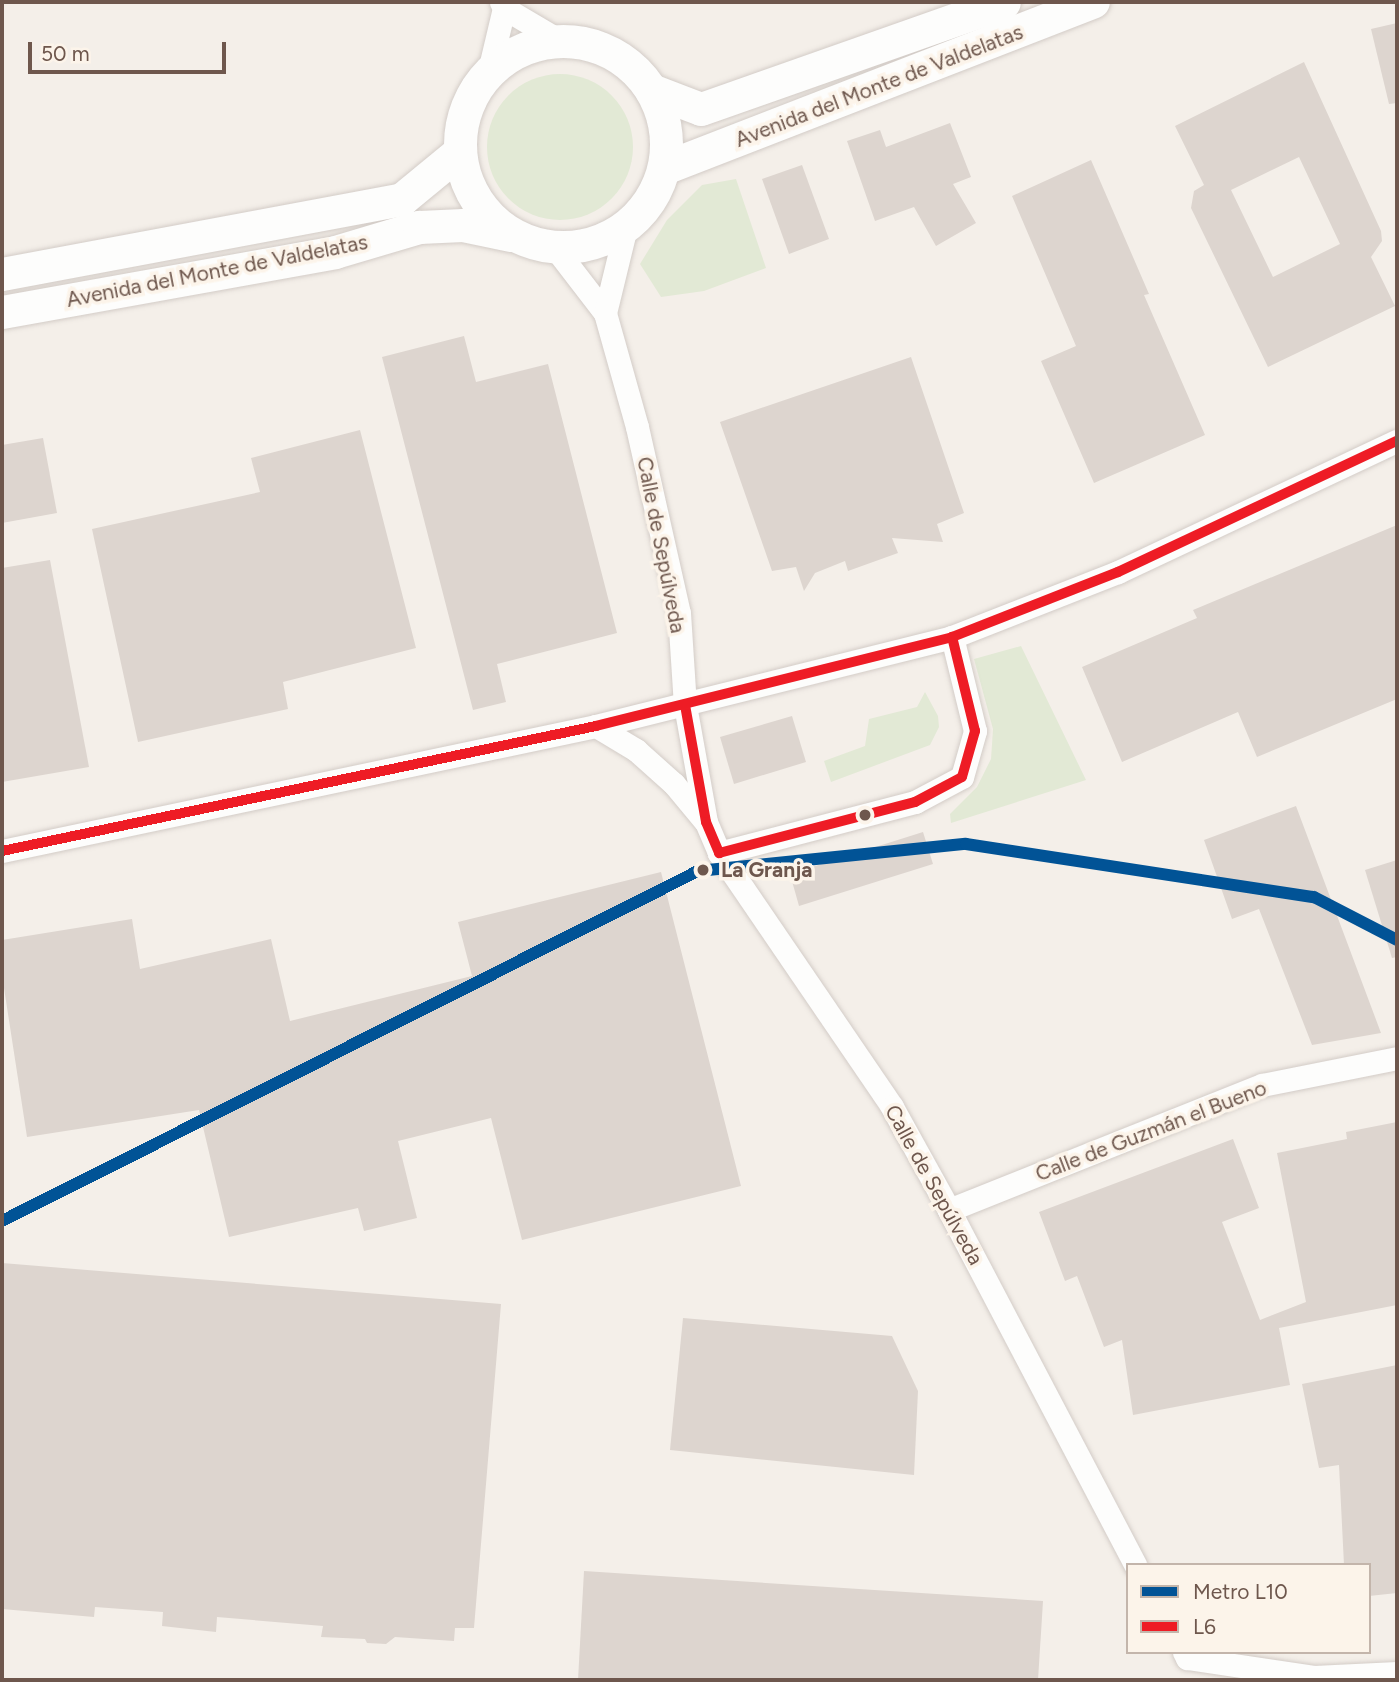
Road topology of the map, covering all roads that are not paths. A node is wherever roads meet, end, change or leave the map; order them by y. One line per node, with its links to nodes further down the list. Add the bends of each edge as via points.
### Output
1 (1003, 2): 6 (street, Avenida del Monte de Valdelatas, via 701,108)
2 (1093, 2): 8 (street, Avenida del Monte de Valdelatas)
3 (502, 5): 4 (street); 5 (street)
4 (560, 41): 5 (street, via 509,55); 6 (street, via 596,46 627,64)
5 (489, 71): 7 (street, via 471,95 461,123)
6 (651, 90): 8 (street, via 662,115)
7 (459, 152): 10 (street, via 468,186 487,215); 12 (street, Avenida del Monte de Valdelatas, via 402,199)
8 (664, 168): 9 (street, via 650,201)
9 (626, 227): 11 (street, via 604,240); 14 (street, Calle de Sepúlveda)
10 (514, 236): 11 (street); 13 (street, Avenida del Monte de Valdelatas, via 463,225 419,227 335,252)
11 (555, 248): 14 (street, Calle de Sepúlveda)
12 (2, 274)
13 (2, 312)
14 (605, 313): 17 (street, Calle de Sepúlveda, via 637,427 679,613)
15 (1397, 441): 16 (street, via 1118,572)
16 (952, 637): 17 (street); 21 (street, via 975,732 962,777 915,802)
17 (685, 705): 18 (street); 19 (street, Calle de Sepúlveda)
18 (596, 726): 19 (street, Calle de Sepúlveda, via 636,750 674,784); 20 (street)
19 (706, 822): 21 (street, Calle de Sepúlveda)
20 (2, 851)
21 (719, 853): 23 (street, Calle de Sepúlveda, via 892,1107)
22 (1397, 1058): 23 (street, Calle de Guzmán el Bueno, via 1262,1085)
23 (949, 1210): 24 (street, Calle de Sepúlveda)
24 (1134, 1563)
25 (1185, 1654): 26 (street, via 1187,1658 1314,1677)
26 (1397, 1673)

